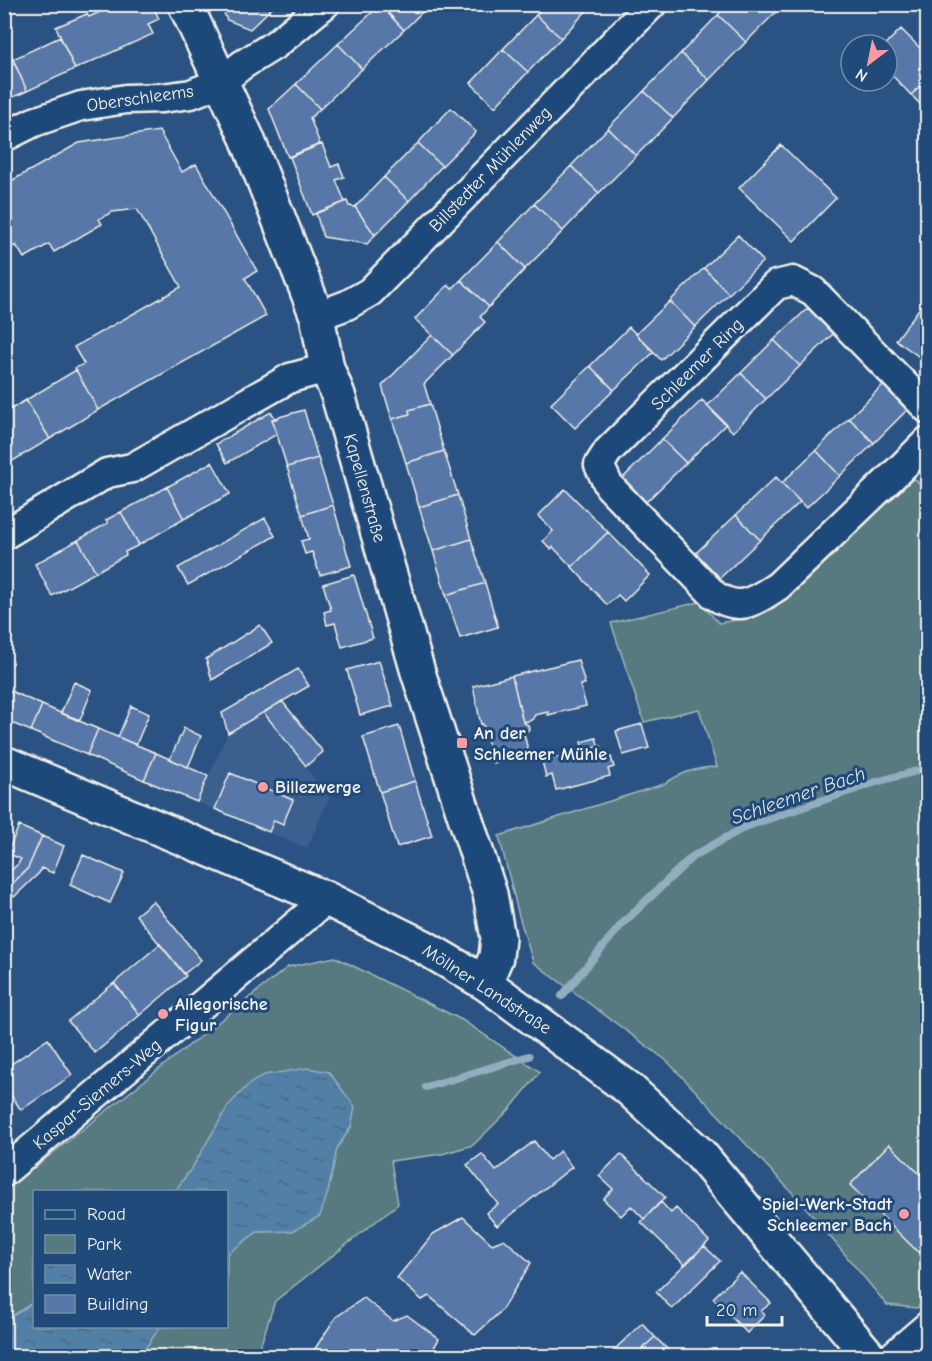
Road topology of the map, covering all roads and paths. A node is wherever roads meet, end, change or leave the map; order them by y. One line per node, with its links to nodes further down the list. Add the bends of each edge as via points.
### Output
1 (185, 4): 4 (street, Kapellenstraße)
2 (325, 4): 4 (street, Oberschleems)
3 (652, 4): 6 (street, Billstedter Mühlenweg, via 370,292)
4 (221, 82): 5 (street, Oberschleems, via 191,94 81,106); 6 (street, Kapellenstraße)
5 (4, 137)
6 (317, 316): 7 (street, Kapellenstraße)
7 (327, 368): 10 (street, via 290,378 132,468 107,473); 13 (street, Kapellenstraße, via 418,672 490,894 498,939 496,957)
8 (927, 409): 9 (street, Schleemer Ring, via 813,291 793,281 776,285 608,451 599,465 609,486 714,595 729,603 746,604 778,586)
9 (927, 441)
10 (4, 535)
11 (4, 763): 12 (street, Möllner Landstraße)
12 (327, 899): 13 (street, Möllner Landstraße, via 422,946); 14 (street, Kaspar-Siemers-Weg)
13 (485, 983): 16 (street, Möllner Landstraße, via 628,1088 700,1154)
14 (4, 1172)
15 (927, 1326): 17 (street)
16 (869, 1356)
17 (893, 1356)

